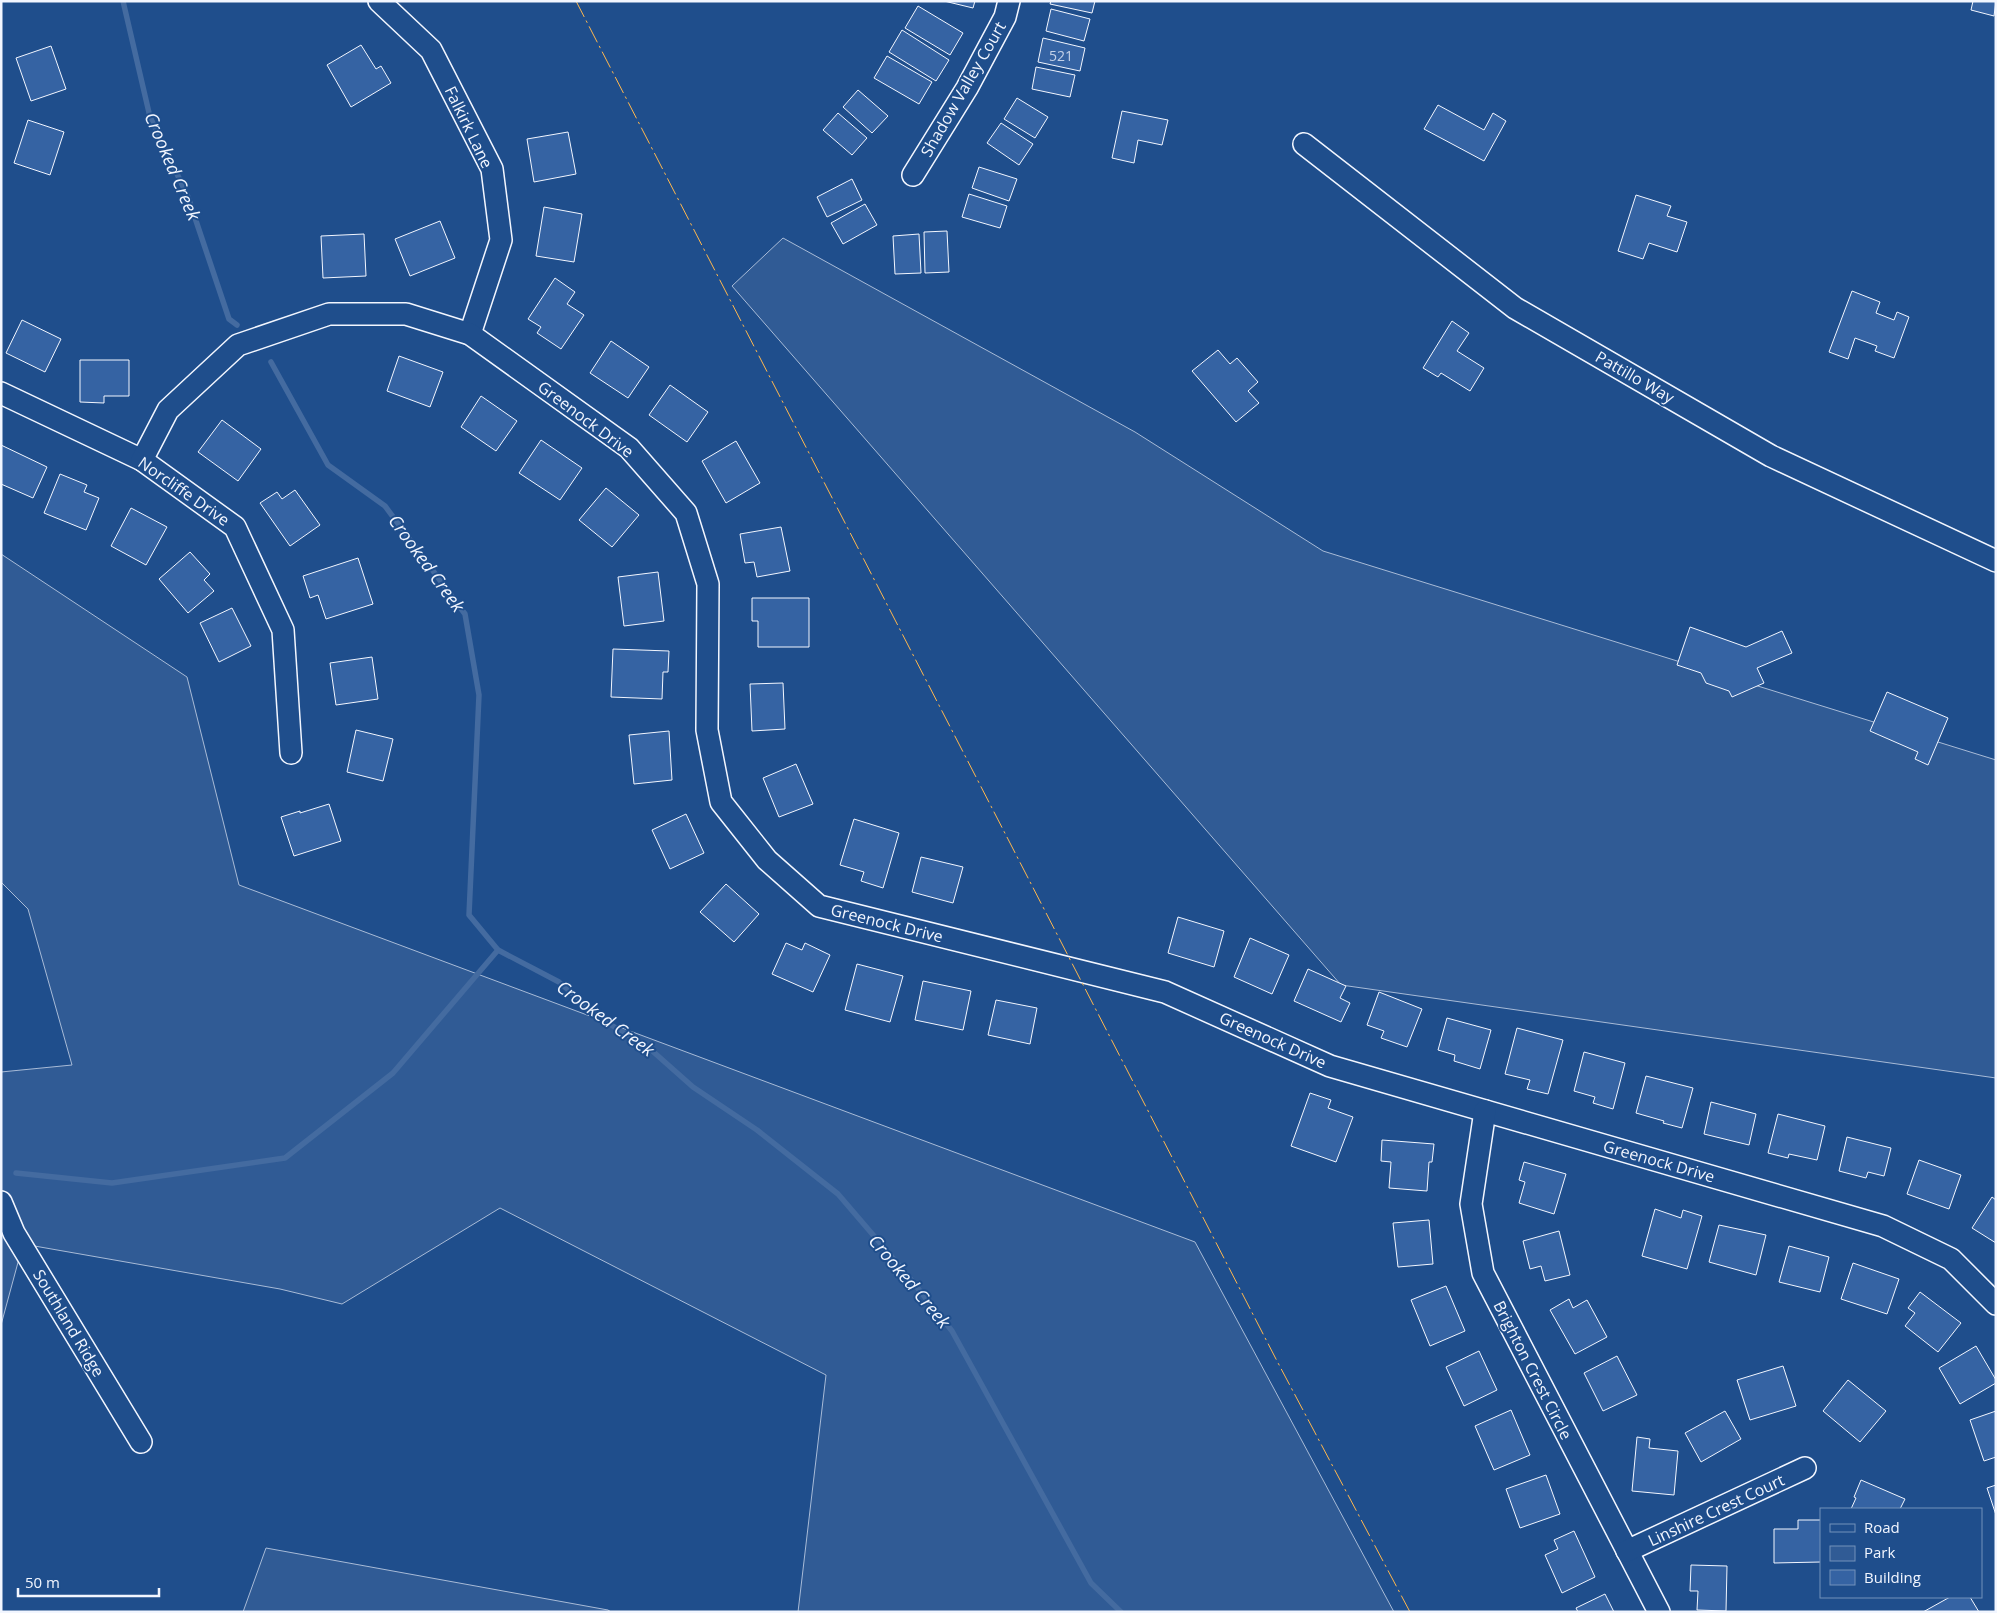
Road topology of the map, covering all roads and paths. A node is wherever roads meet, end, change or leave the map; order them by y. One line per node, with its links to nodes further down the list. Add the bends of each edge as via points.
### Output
1 (379, 1): 5 (street, Falkirk Lane, via 431,50 492,169 500,240)
2 (1009, 1): 4 (street, Shadow Valley Court, via 1005,17 967,88)
3 (1304, 144): 8 (street, Pattillo Way, via 1515,308 1771,456)
4 (913, 175)
5 (470, 334): 7 (street, Greenock Drive, via 406,314 329,314 238,345 168,410); 10 (street, Greenock Drive, via 629,448 686,513 708,584 708,730 721,802 768,860 819,906 1166,992 1330,1066)
6 (1, 393): 7 (street, Norcliffe Drive)
7 (142, 460): 9 (street, Norcliffe Drive, via 235,527 282,630)
8 (1996, 561)
9 (291, 753)
10 (1485, 1111): 12 (street, Greenock Drive, via 1883,1226 1951,1260); 15 (street, Brighton Crest Circle, via 1472,1204 1483,1273)
11 (1, 1202): 13 (street, Southland Ridge, via 14,1233)
12 (1996, 1304)
13 (142, 1442)
14 (1806, 1468): 15 (street, Linshire Crest Court)
15 (1627, 1551): 16 (street, Brighton Crest Circle)
16 (1659, 1612)

